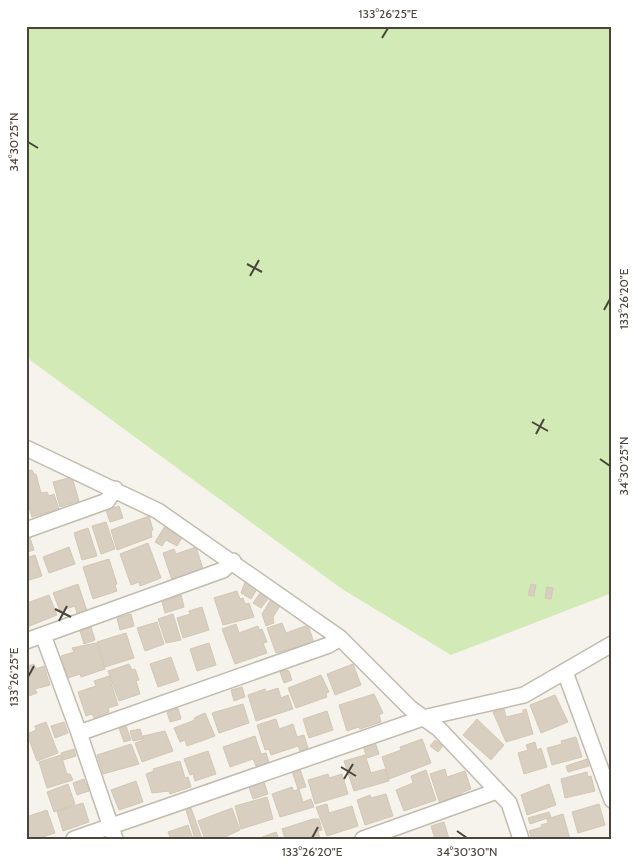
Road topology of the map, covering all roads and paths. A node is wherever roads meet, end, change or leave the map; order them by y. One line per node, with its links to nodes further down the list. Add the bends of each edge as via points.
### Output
1 (26, 448): 2 (street)
2 (115, 489): 3 (street, via 107,500); 4 (street, via 158,511)
3 (26, 530)
4 (233, 561): 5 (street, via 223,570); 6 (street)
5 (43, 635): 7 (street); 11 (street)
6 (340, 638): 10 (street); 11 (street, via 329,645)
7 (26, 641)
8 (612, 644): 9 (street)
9 (565, 672): 10 (street, via 524,695); 13 (street)
10 (423, 718): 12 (street, via 438,729); 14 (street)
11 (79, 732): 14 (street)
12 (497, 790): 16 (street); 17 (street, via 509,803)
13 (612, 800)
14 (113, 833): 15 (street)
15 (74, 839)
16 (363, 839)
17 (521, 839)

